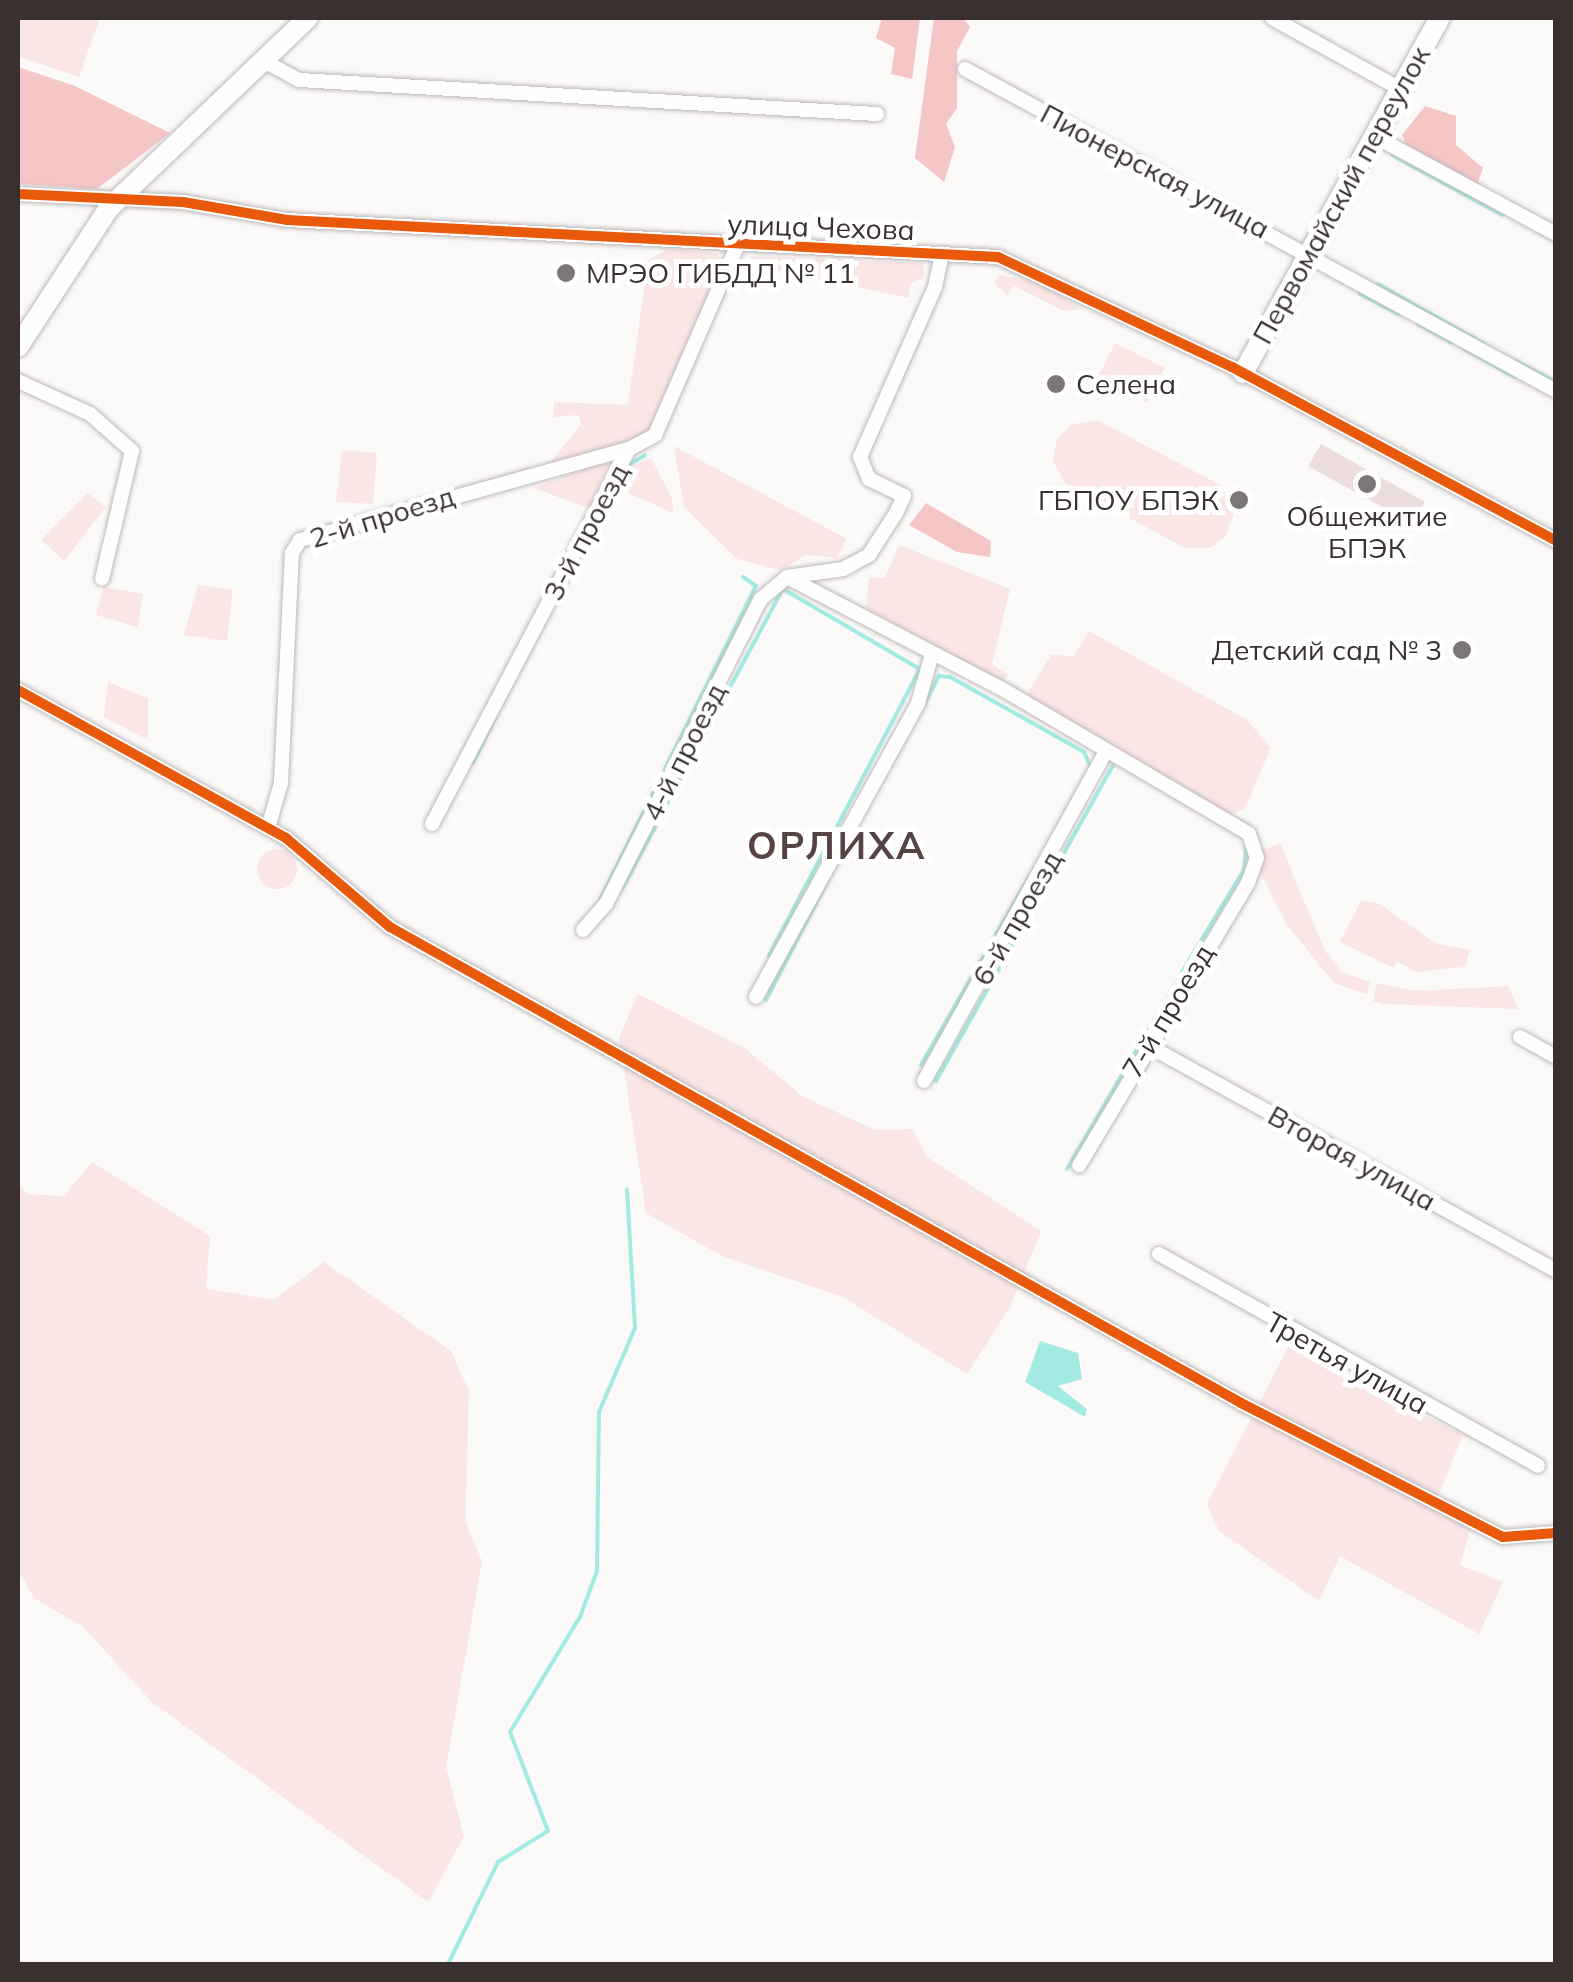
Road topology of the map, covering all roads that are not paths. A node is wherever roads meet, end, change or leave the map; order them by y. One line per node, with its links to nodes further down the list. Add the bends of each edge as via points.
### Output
1 (308, 18): 4 (main road)
2 (1272, 18): 6 (street)
3 (1440, 18): 6 (main road, Первомайский переулок)
4 (262, 60): 7 (street, via 298,80); 10 (main road)
5 (965, 70): 14 (street, Пионерская улица)
6 (1400, 90): 8 (main road, Первомайский переулок)
7 (877, 114)
8 (1374, 136): 11 (street); 14 (main road, Первомайский переулок)
9 (18, 194): 10 (street, улица Чехова)
10 (118, 198): 12 (street, улица Чехова, via 287,220); 15 (main road)
11 (1556, 234)
12 (737, 246): 13 (street, улица Чехова); 19 (street, 3-й проезд, via 656,436)
13 (942, 254): 16 (street, улица Чехова, via 1022,264); 21 (street, via 936,287 860,457 869,478 904,496 896,513 869,555 843,570)
14 (1308, 254): 16 (main road, Первомайский переулок); 18 (street, Пионерская улица)
15 (18, 347)
16 (1243, 372): 20 (street, улица Чехова)
17 (18, 381): 22 (street, via 90,414 132,451)
18 (1556, 390)
19 (629, 450): 26 (street, 3-й проезд); 27 (street, 2-й проезд, via 300,540 292,553 281,783)
20 (1556, 541)
21 (787, 577): 23 (street); 28 (street, 4-й проезд, via 761,599 606,904)
22 (102, 579)
23 (932, 654): 25 (street); 29 (street, via 918,703)
24 (18, 690): 27 (street)
25 (1105, 752): 31 (street, 7-й проезд, via 1249,834 1257,858); 33 (street, 6-й проезд)
26 (432, 824)
27 (268, 828): 38 (street, via 390,926 1242,1403 1503,1537)
28 (583, 930)
29 (756, 997)
30 (1520, 1037): 32 (street)
31 (1147, 1045): 34 (street, 7-й проезд); 36 (street, Вторая улица)
32 (1556, 1057)
33 (924, 1081)
34 (1079, 1166)
35 (1158, 1254): 37 (street, Третья улица)
36 (1556, 1271)
37 (1538, 1466)
38 (1556, 1532)

